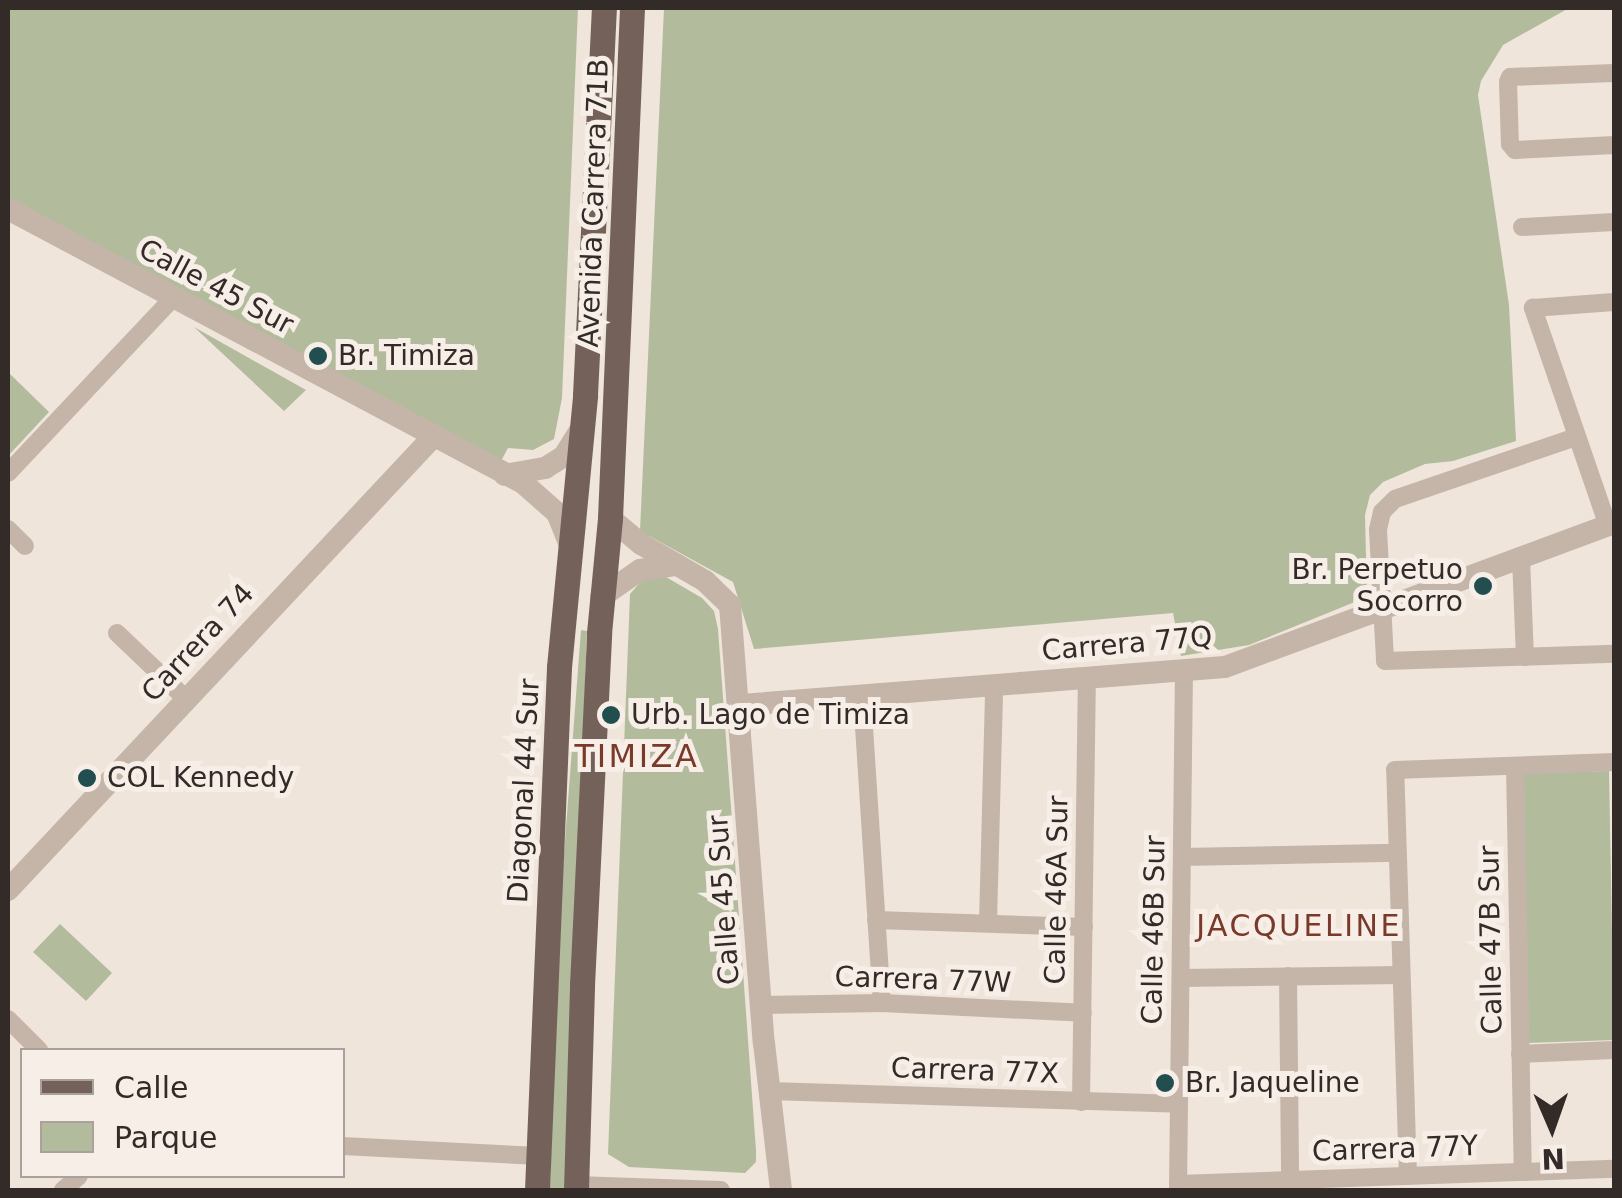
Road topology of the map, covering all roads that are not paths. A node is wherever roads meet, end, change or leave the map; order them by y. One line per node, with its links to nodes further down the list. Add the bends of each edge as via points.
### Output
1 (604, 8): 10 (main road, Avenida Carrera 71B)
2 (632, 8): 16 (main road, Avenida Carrera 71B)
3 (1614, 73): 4 (street, via 1510,77 1515,150)
4 (1614, 144)
5 (8, 209): 8 (street, Calle 45 Sur)
6 (1614, 222): 7 (street)
7 (1522, 227)
8 (172, 298): 13 (street, Calle 45 Sur); 14 (street)
9 (1614, 302): 12 (street, via 1533,308)
10 (585, 395): 11 (main road, Diagonal 44 Sur)
11 (582, 424): 15 (street, via 577,442 545,468); 20 (main road, Diagonal 44 Sur)
12 (1576, 436): 17 (street); 24 (street, via 1395,499 1382,512 1378,530)
13 (433, 438): 15 (street, Calle 45 Sur); 32 (street, Carrera 74)
14 (8, 472)
15 (502, 475): 20 (street, Calle 45 Sur, via 542,496 564,523)
16 (610, 518): 22 (street); 23 (main road)
17 (1611, 524): 21 (street, Carrera 77Q)
18 (8, 529): 19 (street)
19 (25, 546)
20 (570, 546): 56 (main road, Diagonal 44 Sur)
21 (1521, 558): 24 (street, Carrera 77Q); 27 (street)
22 (677, 565): 23 (street, via 640,570); 33 (street, Calle 45 Sur, via 730,605)
23 (601, 597): 63 (main road)
24 (1382, 611): 27 (street, via 1385,661); 28 (street, Carrera 77Q, via 1238,664)
25 (117, 633): 32 (street)
26 (1614, 654): 27 (street)
27 (1524, 657)
28 (1184, 671): 29 (street, Carrera 77Q); 37 (street, Calle 46B Sur)
29 (1088, 678): 30 (street, Carrera 77Q); 41 (street, Calle 46A Sur)
30 (994, 686): 31 (street, Carrera 77Q); 40 (street)
31 (862, 696): 33 (street, Carrera 77Q); 39 (street)
32 (186, 700): 38 (street, Carrera 74)
33 (741, 705): 46 (street, Calle 45 Sur)
34 (1614, 762): 35 (street)
35 (1515, 766): 36 (street, via 1394,770); 51 (street, Calle 47B Sur)
36 (1397, 853): 37 (street); 42 (street)
37 (1182, 858): 44 (street, Calle 46B Sur)
38 (8, 890)
39 (876, 920): 40 (street); 45 (street)
40 (988, 924): 41 (street)
41 (1084, 927): 47 (street, Calle 46A Sur)
42 (1401, 974): 43 (street); 58 (street)
43 (1288, 976): 44 (street); 60 (street)
44 (1180, 978): 54 (street, Calle 46B Sur)
45 (882, 1004): 46 (street, Carrera 77W); 47 (street, Carrera 77W)
46 (762, 1005): 52 (street, Calle 45 Sur)
47 (1082, 1014): 53 (street, Calle 46A Sur)
48 (8, 1019): 49 (street)
49 (37, 1048)
50 (1614, 1050): 51 (street)
51 (1520, 1054): 59 (street, Calle 47B Sur)
52 (769, 1091): 53 (street, Carrera 77X); 66 (street, Calle 45 Sur)
53 (1081, 1102): 54 (street, Carrera 77X)
54 (1179, 1104): 62 (street, Calle 46B Sur)
55 (345, 1146): 56 (street)
56 (539, 1156): 64 (main road, Diagonal 44 Sur)
57 (1614, 1169): 59 (street, Carrera 77Y)
58 (1408, 1176): 60 (street, Carrera 77Y); 61 (street, Carrera 77Y)
59 (1511, 1179): 61 (street, Carrera 77Y)
60 (1290, 1180): 62 (street, Carrera 77Y)
61 (1468, 1182)
62 (1178, 1187)
63 (576, 1188): 65 (street)
64 (538, 1190)
65 (721, 1190)
66 (781, 1190)

